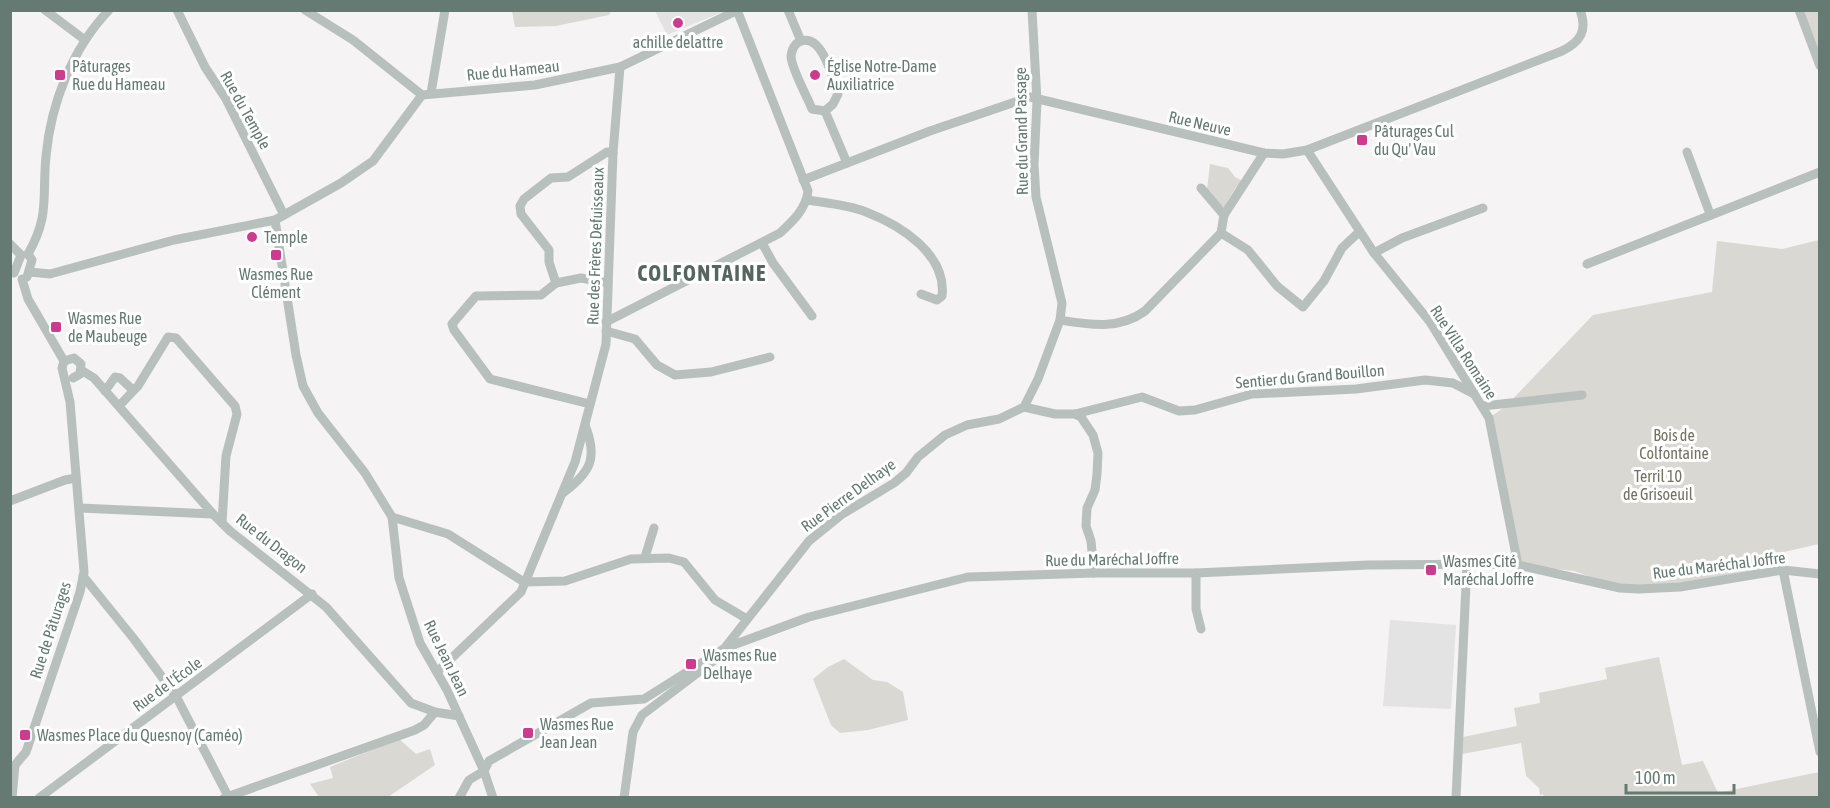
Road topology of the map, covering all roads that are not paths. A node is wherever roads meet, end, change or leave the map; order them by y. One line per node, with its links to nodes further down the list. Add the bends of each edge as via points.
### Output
1 (45, 10): 11 (street)
2 (109, 10): 11 (street)
3 (177, 10): 30 (street, Rue du Temple, via 205,68 226,99)
4 (305, 10): 15 (street)
5 (445, 10): 15 (street)
6 (788, 10): 12 (street)
7 (1032, 10): 16 (street, Rue du Grand Passage)
8 (1580, 10): 18 (street, Rue Neuve, via 1582,35 1562,51)
9 (1799, 10): 14 (street)
10 (737, 11): 13 (street, Rue du Hameau); 24 (street)
11 (85, 40): 36 (street, via 69,68 57,102 46,152 44,219)
12 (801, 41): 17 (street, via 791,57 812,109); 17 (street, via 809,40 820,47 838,94)
13 (620, 66): 15 (street, Rue du Hameau, via 535,86); 20 (street, Rue des Frères Defuisseaux)
14 (1820, 66)
15 (426, 94): 30 (street, via 373,161)
16 (1037, 100): 21 (street, Rue Neuve); 22 (street, Rue Neuve, via 1030,97); 43 (street, Rue du Grand Passage, via 1036,197 1062,303)
17 (825, 111): 22 (street)
18 (1307, 150): 21 (street, Rue Neuve); 31 (street, Rue Villa Romaine)
19 (1687, 152): 28 (street)
20 (613, 153): 39 (street, via 607,152 568,177 551,178 520,206 521,214 549,250); 40 (street, Rue des Frères Defuisseaux)
21 (1264, 153): 29 (street)
22 (847, 163): 24 (street, Rue Neuve)
23 (1820, 172): 28 (street)
24 (803, 180): 26 (street)
25 (1201, 189): 29 (street)
26 (807, 200): 33 (street, via 789,225); 41 (street, via 865,211 912,236 936,265 943,286 942,296 937,300)
27 (1483, 208): 35 (street, via 1402,238)
28 (1710, 214): 37 (street)
29 (1224, 215): 32 (street)
30 (279, 218): 38 (street, via 174,240 50,274); 63 (street, Rue du Temple, via 303,386)
31 (1359, 232): 32 (street, via 1342,248 1324,281 1303,307 1277,286 1248,250); 35 (street, Rue Villa Romaine)
32 (1221, 233): 43 (street, via 1158,300 1130,322 1093,325)
33 (762, 243): 42 (street); 44 (street)
34 (10, 244): 36 (street)
35 (1374, 253): 52 (street, Rue Villa Romaine, via 1430,322 1457,370)
36 (25, 254): 38 (street); 38 (street, via 32,260)
37 (1587, 264)
38 (19, 274): 46 (street, via 28,298)
39 (556, 283): 40 (street, via 581,278); 53 (street, via 541,295 476,296 452,324 490,379)
40 (608, 283): 44 (street, Rue des Frères Defuisseaux)
41 (921, 294)
42 (812, 316)
43 (1060, 320): 55 (street)
44 (606, 327): 45 (street, via 635,339 657,365 675,375 711,372); 53 (street, Rue des Frères Defuisseaux, via 606,344)
45 (770, 357)
46 (64, 361): 47 (street, Rue du Dragon, via 76,359); 48 (street, Rue de Pâturages, via 62,368)
47 (81, 370): 48 (street); 50 (street, Rue du Dragon)
48 (68, 376): 58 (street, Rue de Pâturages)
49 (133, 390): 50 (street, via 115,377); 54 (street); 64 (street, via 168,337 176,338 235,406 237,414 226,456)
50 (105, 391): 54 (street, Rue du Dragon)
51 (1582, 395): 52 (street)
52 (1481, 401): 56 (street, Sentier du Grand Bouillon, via 1453,383 1425,380 1356,389 1252,394 1179,411 1142,397); 68 (street, Rue Villa Romaine, via 1489,418)
53 (590, 404): 57 (street, Rue des Frères Defuisseaux)
54 (119, 406): 62 (street, Rue du Dragon)
55 (1024, 407): 56 (street, Sentier du Grand Bouillon); 76 (street, Rue Pierre Delhaye, via 999,419 967,425 930,445 894,483 841,515 808,541)
56 (1075, 414): 70 (street, via 1093,435 1098,453 1095,490 1087,508)
57 (585, 425): 59 (street, Rue des Frères Defuisseaux, via 576,462); 59 (street, Rue des Frères Defuisseaux, via 592,456 585,474)
58 (76, 478): 60 (street); 61 (street, Rue de Pâturages)
59 (561, 494): 74 (street, Rue des Frères Defuisseaux)
60 (10, 501)
61 (80, 508): 62 (street); 73 (street, Rue de Pâturages)
62 (213, 514): 64 (street, Rue du Dragon)
63 (392, 518): 74 (street, via 448,534); 79 (street, Rue Jean Jean, via 399,578 420,643)
64 (222, 523): 75 (street, Rue du Dragon)
65 (654, 528): 66 (street)
66 (645, 557): 74 (street, via 565,581); 76 (street, via 684,562 715,600)
67 (1467, 564): 68 (street, Rue du Maréchal Joffre); 71 (street, Rue du Maréchal Joffre); 92 (street)
68 (1518, 565): 69 (street, Rue du Maréchal Joffre, via 1640,589 1680,587)
69 (1783, 570): 72 (street, Rue du Maréchal Joffre); 83 (street)
70 (1094, 573): 71 (street, Rue du Maréchal Joffre); 78 (street, Rue du Maréchal Joffre, via 968,577 809,616)
71 (1196, 573): 77 (street, via 1196,609)
72 (1820, 574)
73 (83, 576): 80 (street); 84 (street, Rue de Pâturages, via 26,752)
74 (524, 582): 79 (street, Rue des Frères Defuisseaux, via 521,592)
75 (312, 594): 80 (street, Rue de l'École); 81 (street, Rue du Dragon, via 411,703)
76 (747, 619): 78 (street, Rue Pierre Delhaye)
77 (1201, 629)
78 (725, 648): 85 (street, Rue du Maréchal Joffre, via 644,699 591,704 489,761); 86 (street, via 697,676 642,715 633,732)
79 (437, 672): 82 (street, Rue Jean Jean)
80 (176, 696): 87 (street); 89 (street, Rue de l'École)
81 (435, 712): 82 (street, Rue du Dragon); 87 (street, via 414,730)
82 (459, 716): 85 (street, Rue Jean Jean)
83 (1820, 752)
84 (13, 765): 88 (street, Rue de Pâturages)
85 (484, 771): 90 (street, Rue du Maréchal Joffre, via 469,780); 91 (street, Rue Jean Jean)
86 (625, 795)
87 (227, 797)
88 (12, 798)
89 (39, 798)
90 (459, 798)
91 (493, 798)
92 (1456, 798)

